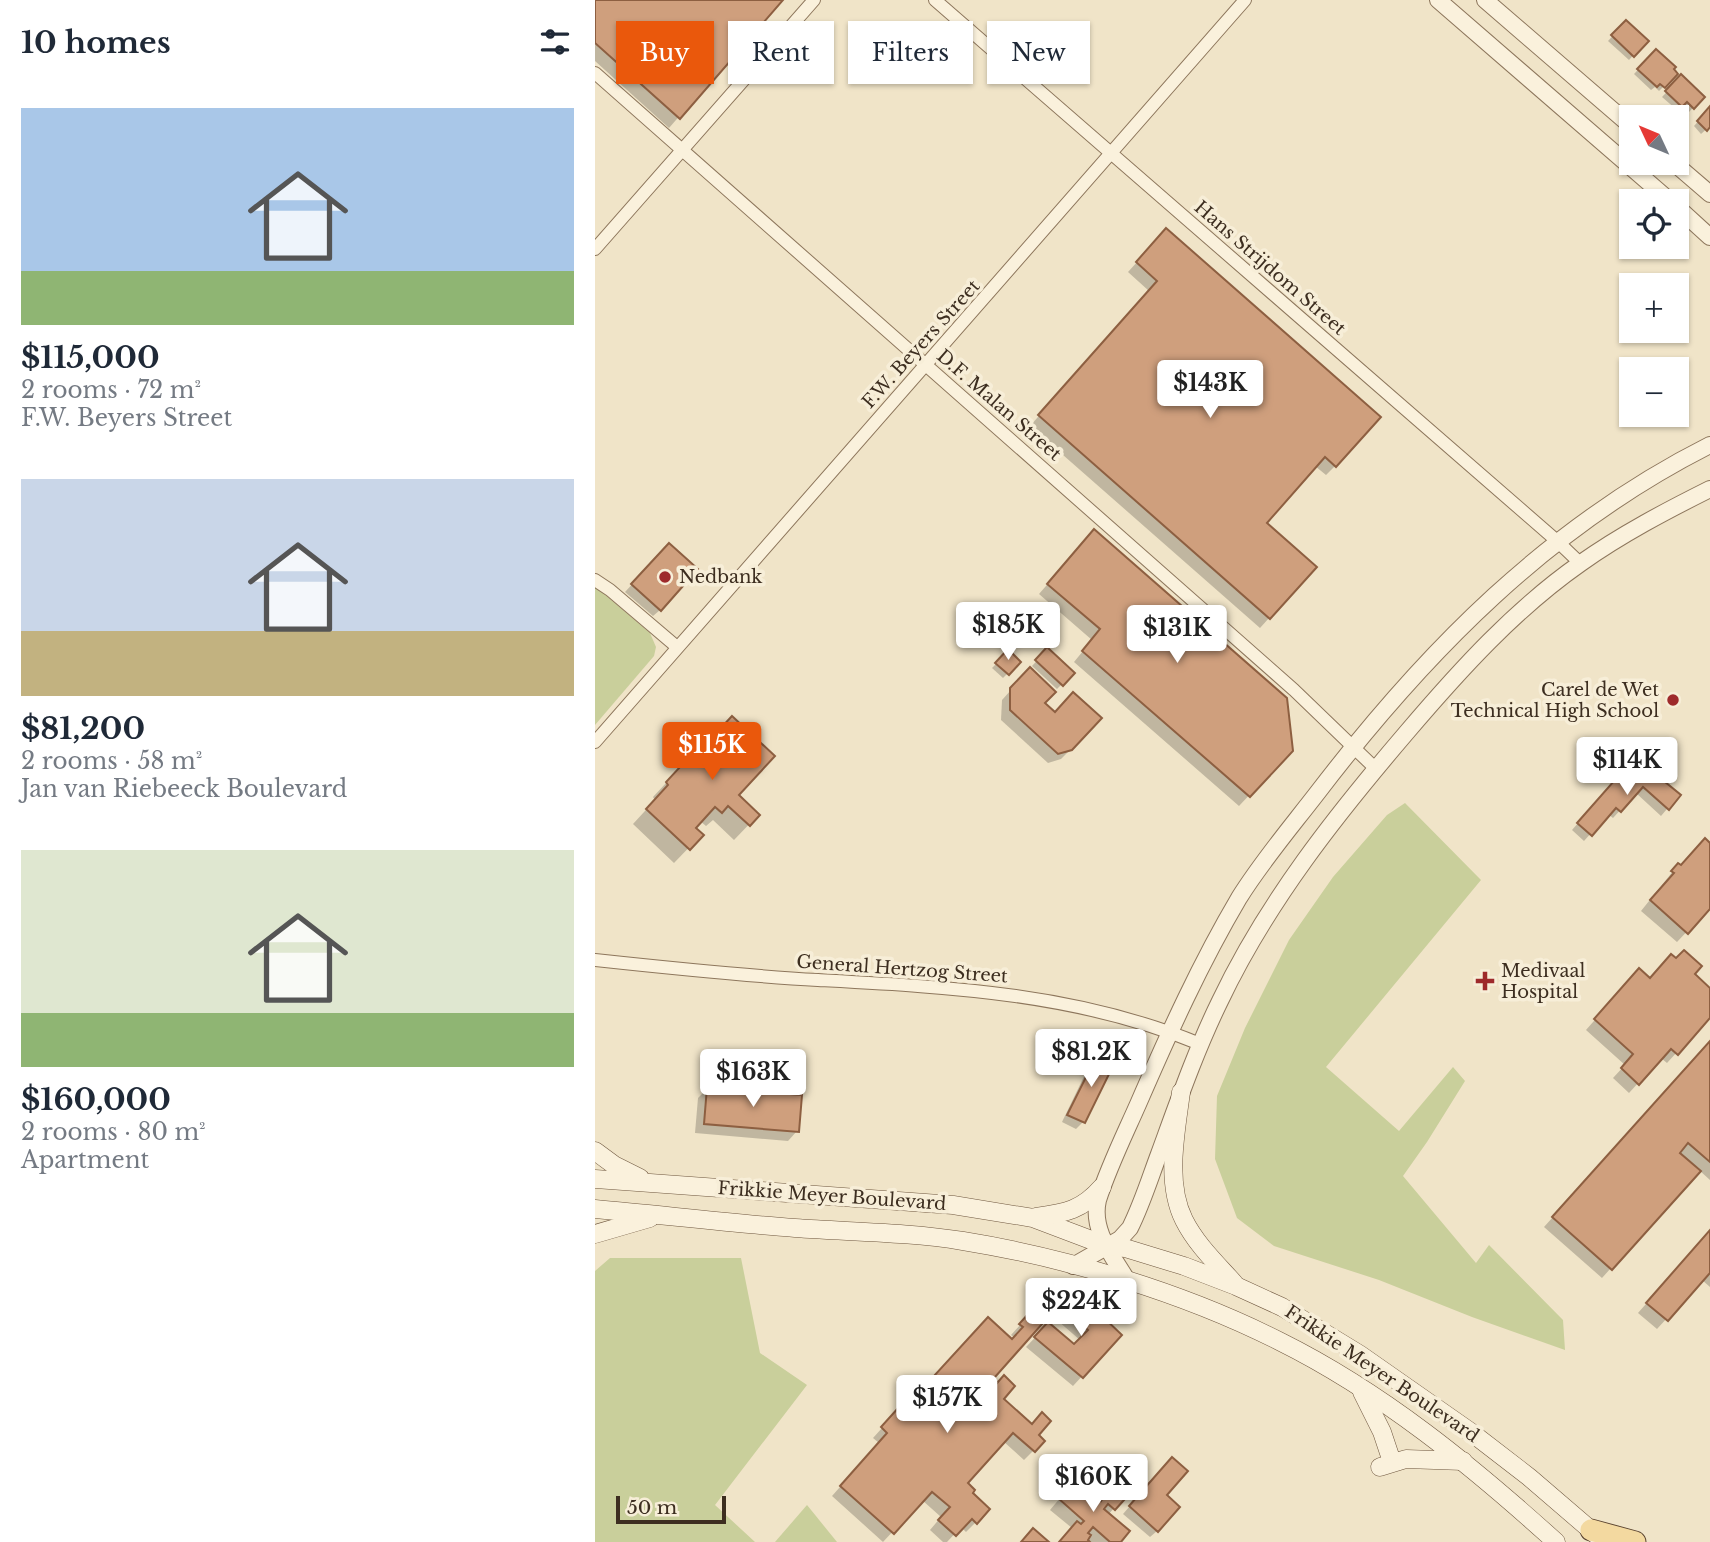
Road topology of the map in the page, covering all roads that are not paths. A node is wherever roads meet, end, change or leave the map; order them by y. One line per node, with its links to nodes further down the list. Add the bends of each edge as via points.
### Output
1 (814, 0): 8 (street)
2 (936, 0): 9 (street, Hans Strijdom Street)
3 (1245, 0): 9 (street, F.W. Beyers Street)
4 (1438, 0): 11 (street)
5 (1485, 0): 7 (street)
6 (595, 73): 8 (street, D.F. Malan Street)
7 (1619, 116)
8 (683, 149): 15 (street); 16 (street, D.F. Malan Street)
9 (1112, 152): 16 (street, F.W. Beyers Street); 19 (street, Hans Strijdom Street)
10 (1688, 175): 12 (street)
11 (1656, 189)
12 (1710, 194)
13 (1689, 218): 14 (street)
14 (1710, 236)
15 (595, 249)
16 (927, 365): 22 (street, F.W. Beyers Street); 24 (street, D.F. Malan Street)
17 (1710, 445): 19 (street, via 1658,473)
18 (1710, 489): 20 (street)
19 (1557, 541): 20 (street, Hans Strijdom Street); 24 (street, via 1442,646)
20 (1580, 563): 25 (street, via 1472,659)
21 (595, 580): 22 (street)
22 (677, 647): 23 (street, F.W. Beyers Street)
23 (595, 742)
24 (1353, 747): 25 (street, D.F. Malan Street); 27 (street, via 1241,896)
25 (1376, 769): 28 (street, via 1279,898)
26 (595, 960): 27 (street, General Hertzog Street, via 722,974 1031,996)
27 (1170, 1031): 28 (street, General Hertzog Street); 33 (street)
28 (1200, 1044): 29 (street)
29 (1181, 1092): 38 (street, via 1135,1218 1126,1233); 41 (main road, via 1174,1163 1179,1206 1198,1241)
30 (595, 1151): 32 (main road)
31 (595, 1179): 32 (main road, Frikkie Meyer Boulevard)
32 (649, 1183): 36 (main road, Frikkie Meyer Boulevard, via 931,1203)
33 (1102, 1187): 36 (main road, via 1084,1205); 38 (street, via 1096,1220)
34 (595, 1209): 35 (main road, Frikkie Meyer Boulevard)
35 (663, 1215): 37 (main road); 39 (main road, Frikkie Meyer Boulevard, via 923,1236 1001,1248)
36 (1033, 1218): 38 (main road, Frikkie Meyer Boulevard)
37 (595, 1234)
38 (1107, 1246): 39 (street); 40 (street); 41 (main road, Frikkie Meyer Boulevard, via 1161,1259)
39 (1073, 1266): 40 (main road, Frikkie Meyer Boulevard)
40 (1127, 1280): 42 (main road, Frikkie Meyer Boulevard, via 1279,1341)
41 (1236, 1286): 44 (main road, Frikkie Meyer Boulevard, via 1315,1326 1435,1406)
42 (1359, 1387): 43 (main road, Frikkie Meyer Boulevard); 43 (main road, via 1382,1432 1385,1462)
43 (1463, 1461): 45 (main road, Frikkie Meyer Boulevard)
44 (1597, 1536): 46 (main road)
45 (1556, 1542)
46 (1635, 1542)

